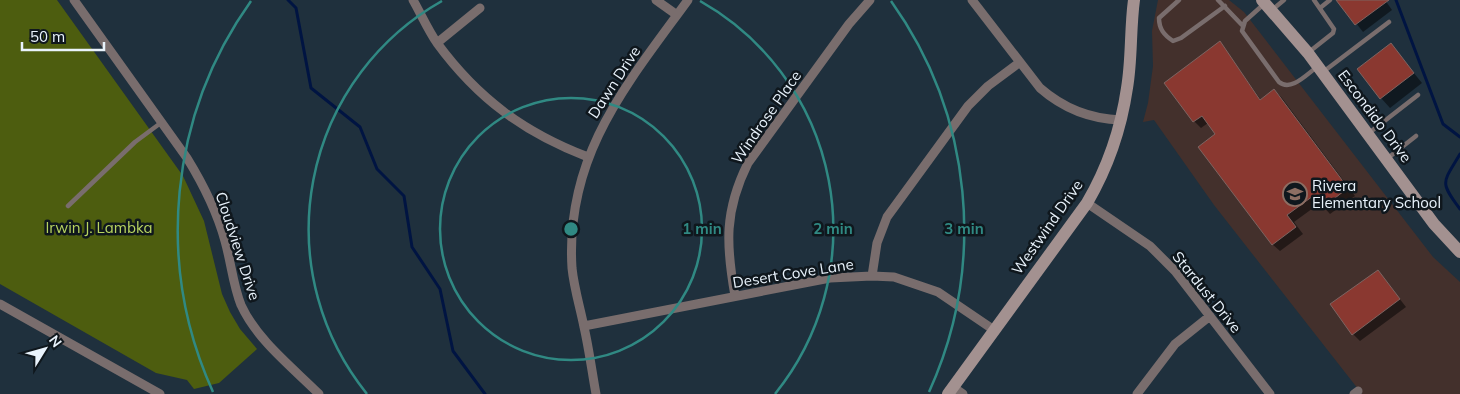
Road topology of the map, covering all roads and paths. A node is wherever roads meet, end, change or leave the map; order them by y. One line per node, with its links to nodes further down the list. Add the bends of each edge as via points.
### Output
1 (74, 0): 26 (street, Cloudview Drive)
2 (412, 0): 20 (street)
3 (656, 0): 17 (street)
4 (688, 0): 17 (street, Dawn Drive)
5 (870, 0): 35 (street, Windrose Place, via 748,163 740,179 729,216 727,241)
6 (972, 0): 22 (street)
7 (1134, 0): 25 (main road, Westwind Drive)
8 (1179, 0): 14 (lane, via 1158,18 1159,27 1173,41)
9 (1218, 0): 14 (lane)
10 (1284, 0): 13 (lane)
11 (1314, 0): 16 (lane)
12 (1330, 0): 16 (lane)
13 (1266, 4): 19 (lane); 21 (main road, Escondido Drive)
14 (1225, 6): 19 (lane)
15 (480, 8): 20 (street)
16 (1320, 8): 21 (lane, via 1333,33)
17 (677, 15): 29 (street, Dawn Drive, via 613,105)
18 (1389, 22): 23 (lane)
19 (1242, 25): 23 (lane, via 1246,37 1283,86)
20 (437, 43): 29 (street, via 475,88 505,115 552,143)
21 (1308, 53): 23 (main road, Escondido Drive)
22 (1020, 62): 25 (street, via 1040,88 1068,108 1092,117); 34 (street, via 968,106 888,217 877,243)
23 (1320, 70): 27 (main road, Escondido Drive)
24 (1418, 95): 27 (lane)
25 (1121, 120): 31 (main road, Westwind Drive, via 1108,163)
26 (162, 122): 32 (lane, via 134,142); 42 (street, Cloudview Drive, via 192,165 215,211 241,304 251,322)
27 (1368, 134): 30 (main road, Escondido Drive)
28 (1416, 136): 30 (lane)
29 (588, 157): 38 (street, Dawn Drive, via 572,224 576,296)
30 (1386, 159): 33 (main road, Escondido Drive)
31 (1087, 203): 37 (street, Stardust Drive, via 1150,246 1175,271); 39 (main road, Westwind Drive)
32 (68, 206)
33 (1458, 246)
34 (872, 276): 35 (street, Desert Cove Lane, via 830,278); 39 (street, Desert Cove Lane, via 894,277 938,292)
35 (735, 296): 38 (street, Desert Cove Lane)
36 (0, 304): 41 (street)
37 (1210, 316): 44 (street, via 1175,344); 45 (street, Stardust Drive)
38 (584, 326): 43 (street, Dawn Drive)
39 (994, 330): 40 (main road, Westwind Drive)
40 (955, 392)
41 (160, 394)
42 (319, 394)
43 (596, 394)
44 (1137, 394)
45 (1270, 394)

